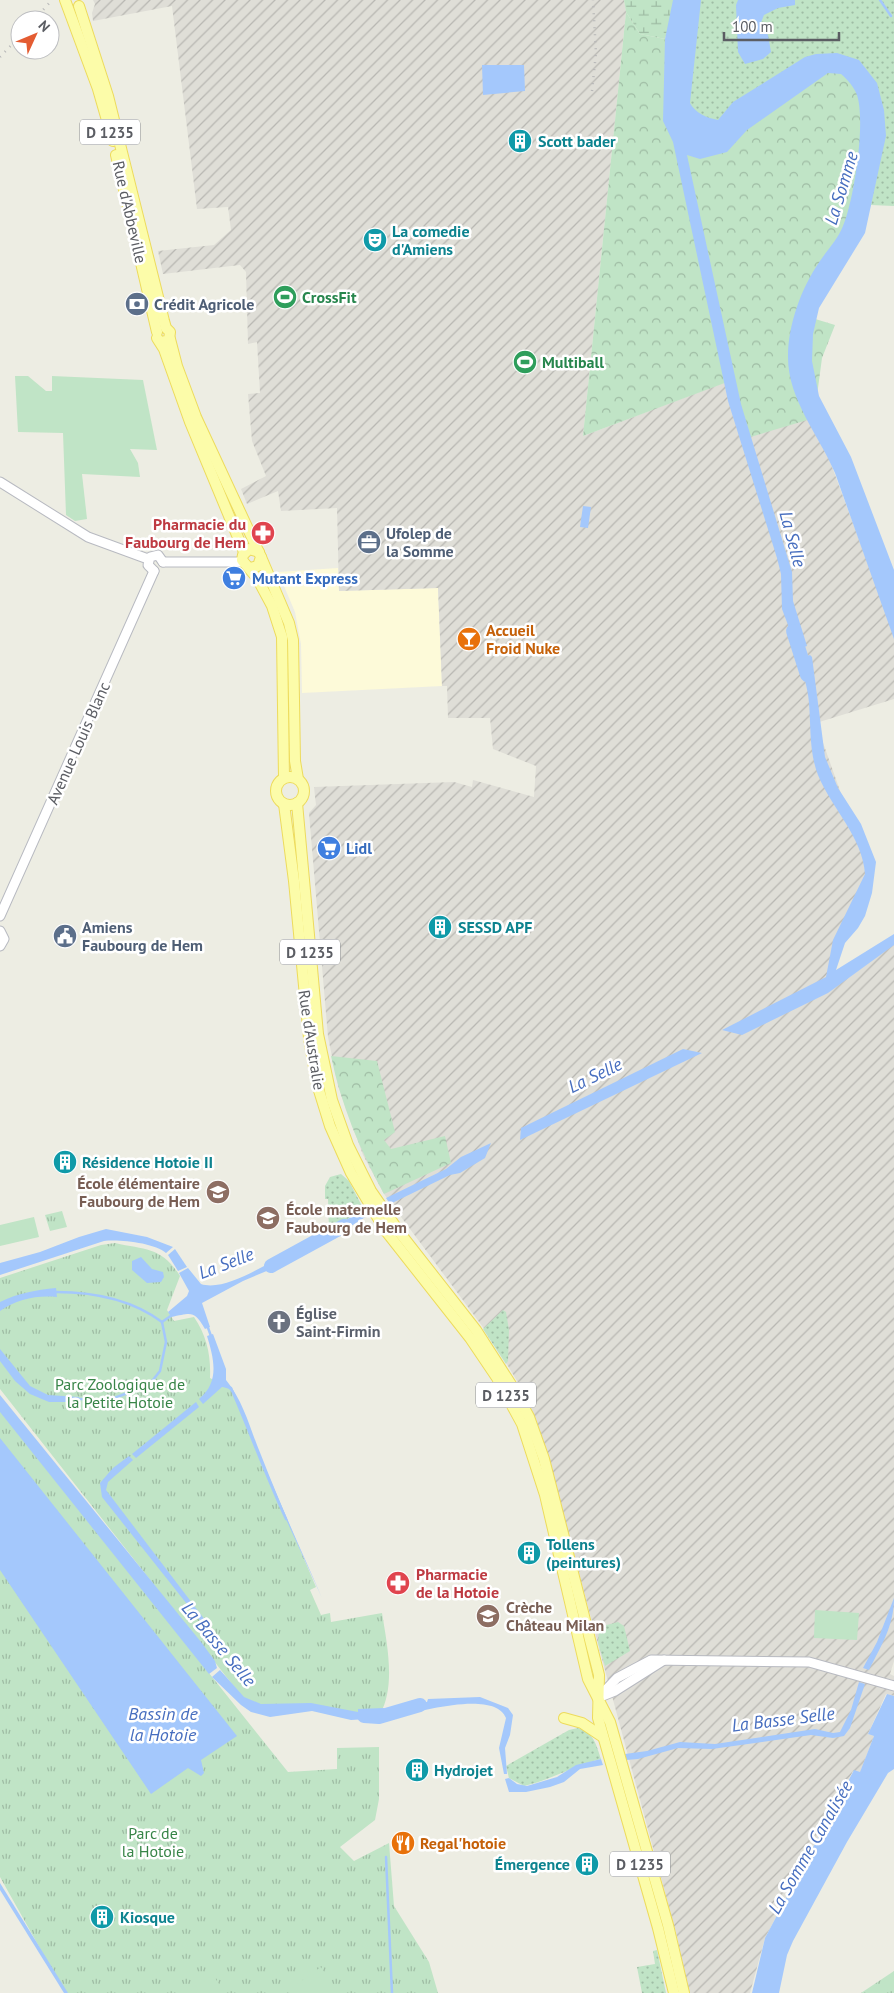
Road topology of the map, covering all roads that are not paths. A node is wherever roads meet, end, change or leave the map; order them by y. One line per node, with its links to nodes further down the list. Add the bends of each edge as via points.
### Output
1 (80, 3): 2 (main road, via 74,10); 3 (main road, Rue d'Abbeville / D 1235, via 108,96)
2 (66, 4): 3 (main road, Rue d'Abbeville / D 1235, via 98,89)
3 (163, 335): 5 (main road, Rue d'Abbeville / D 1235, via 196,416); 7 (main road, Rue d'Abbeville / D 1235, via 190,422)
4 (0, 482): 6 (street, via 88,537)
5 (260, 554): 7 (main road, via 251,549); 7 (main road, via 258,566); 11 (main road, D 1235, via 293,640)
6 (148, 559): 8 (street, via 158,555); 9 (street, via 148,565)
7 (246, 561): 8 (street); 10 (main road, D 1235, via 272,606 282,636)
8 (163, 562): 9 (street, via 161,568)
9 (154, 571): 14 (street, Avenue Louis Blanc)
10 (284, 778): 11 (main road); 13 (main road, via 276,788 277,798)
11 (298, 779): 12 (main road, via 304,793)
12 (298, 803): 13 (main road); 17 (main road, Rue d'Australie / D 1235, via 318,1034)
13 (284, 804): 17 (main road, Rue d'Australie / D 1235, via 308,1038 317,1084)
14 (0, 915): 15 (street, Avenue Louis Blanc)
15 (0, 931): 16 (street, Avenue Louis Blanc, via 4,939)
16 (0, 946)
17 (345, 1150): 19 (main road, D 1235, via 385,1212 476,1330 529,1418 544,1459 597,1665)
18 (894, 1686): 19 (street, via 809,1662 651,1660 615,1680)
19 (598, 1698): 21 (main road, D 1235, via 598,1718); 23 (main road, D 1235, via 610,1722)
20 (564, 1718): 21 (main road, via 582,1723)
21 (603, 1737): 22 (main road, D 1235)
22 (674, 1993)
23 (684, 1993)

